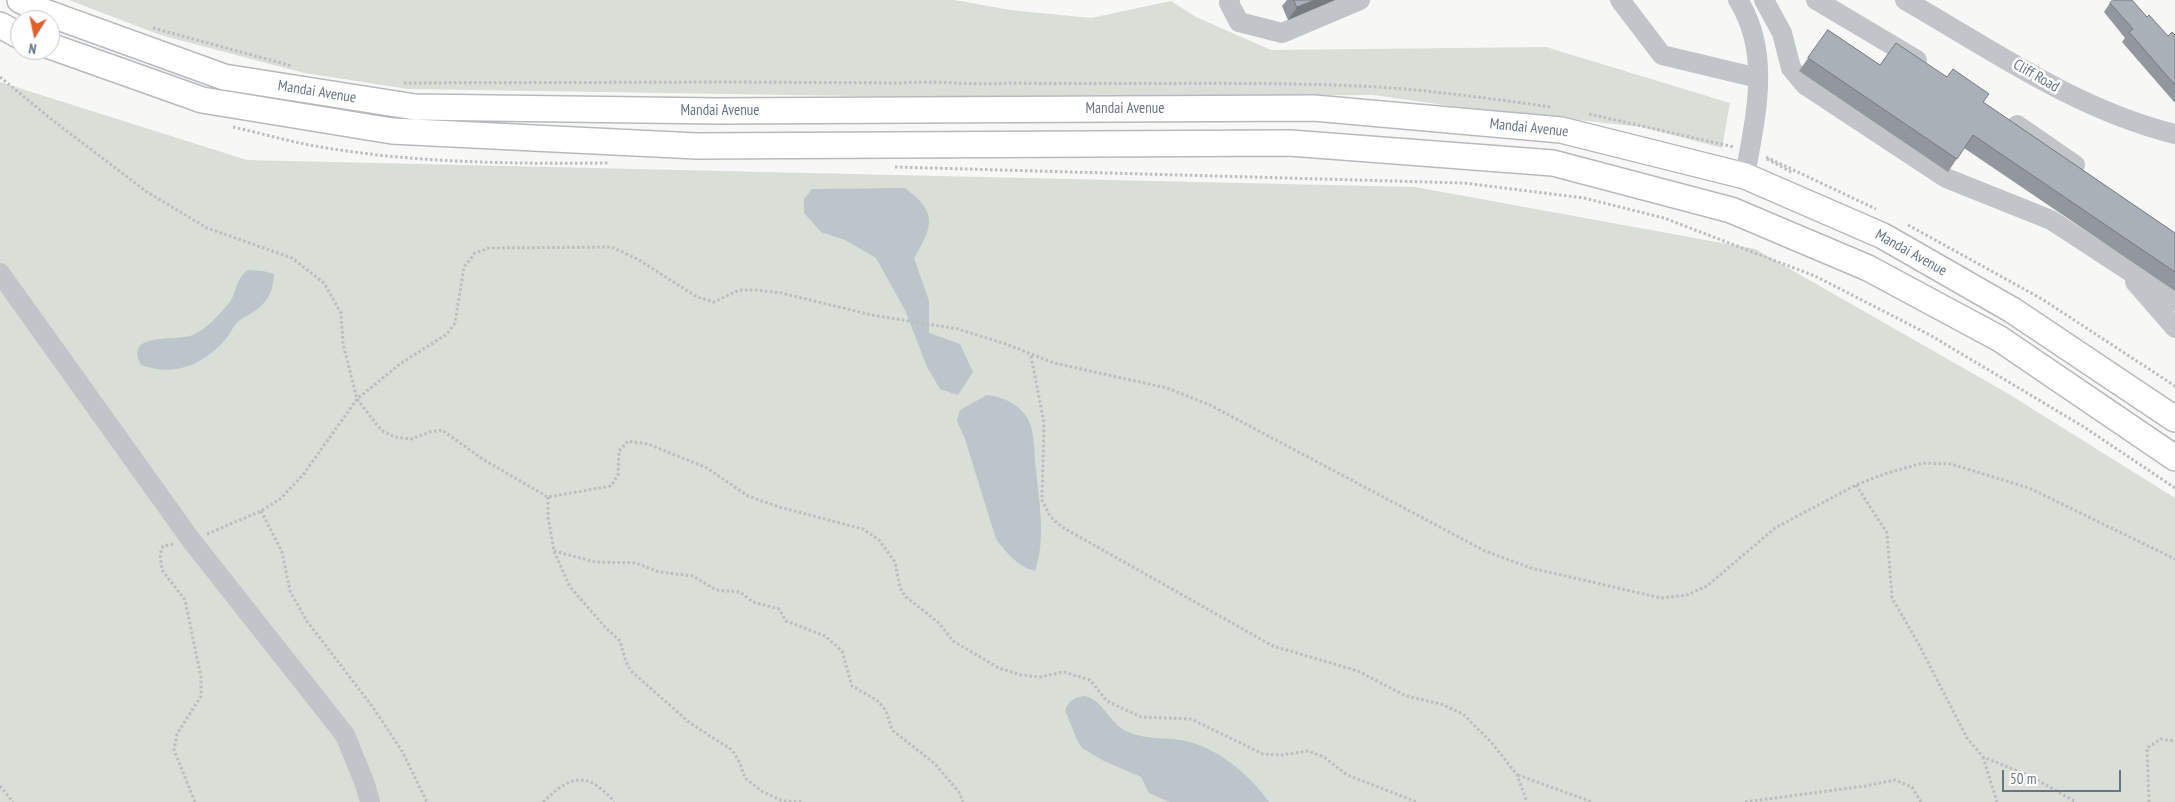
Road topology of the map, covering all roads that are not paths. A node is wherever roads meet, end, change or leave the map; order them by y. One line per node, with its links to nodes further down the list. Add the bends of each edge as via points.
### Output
1 (20, 0): 15 (main road, Mandai Avenue, via 39,10 224,77 415,107 717,111 1314,108 1561,130)
2 (1230, 0): 3 (street, via 1239,22 1282,33)
3 (1360, 0)
4 (1620, 0): 11 (street, via 1662,55)
5 (1738, 0): 11 (street, via 1747,14 1756,47)
6 (1764, 0): 16 (street, via 1782,33 1791,68 1805,84 1946,178 2051,220)
7 (1816, 0): 10 (street)
8 (1906, 0): 13 (street, Cliff Road, via 2063,91 2108,113)
9 (60, 50): 21 (main road, Mandai Avenue, via 202,100 392,131 696,146 1290,144 1553,163 1731,210 1868,268 2000,339)
10 (1932, 69)
11 (1758, 78): 15 (street, via 1759,90)
12 (2002, 116): 14 (street)
13 (2175, 134)
14 (2088, 174)
15 (1744, 176): 20 (main road, Mandai Avenue, via 1883,236 2012,310)
16 (2115, 260): 18 (street); 19 (street)
17 (0, 273): 22 (street, via 191,540 345,735)
18 (2175, 301)
19 (2175, 328)
20 (2175, 419)
21 (2175, 458)
22 (370, 802)

